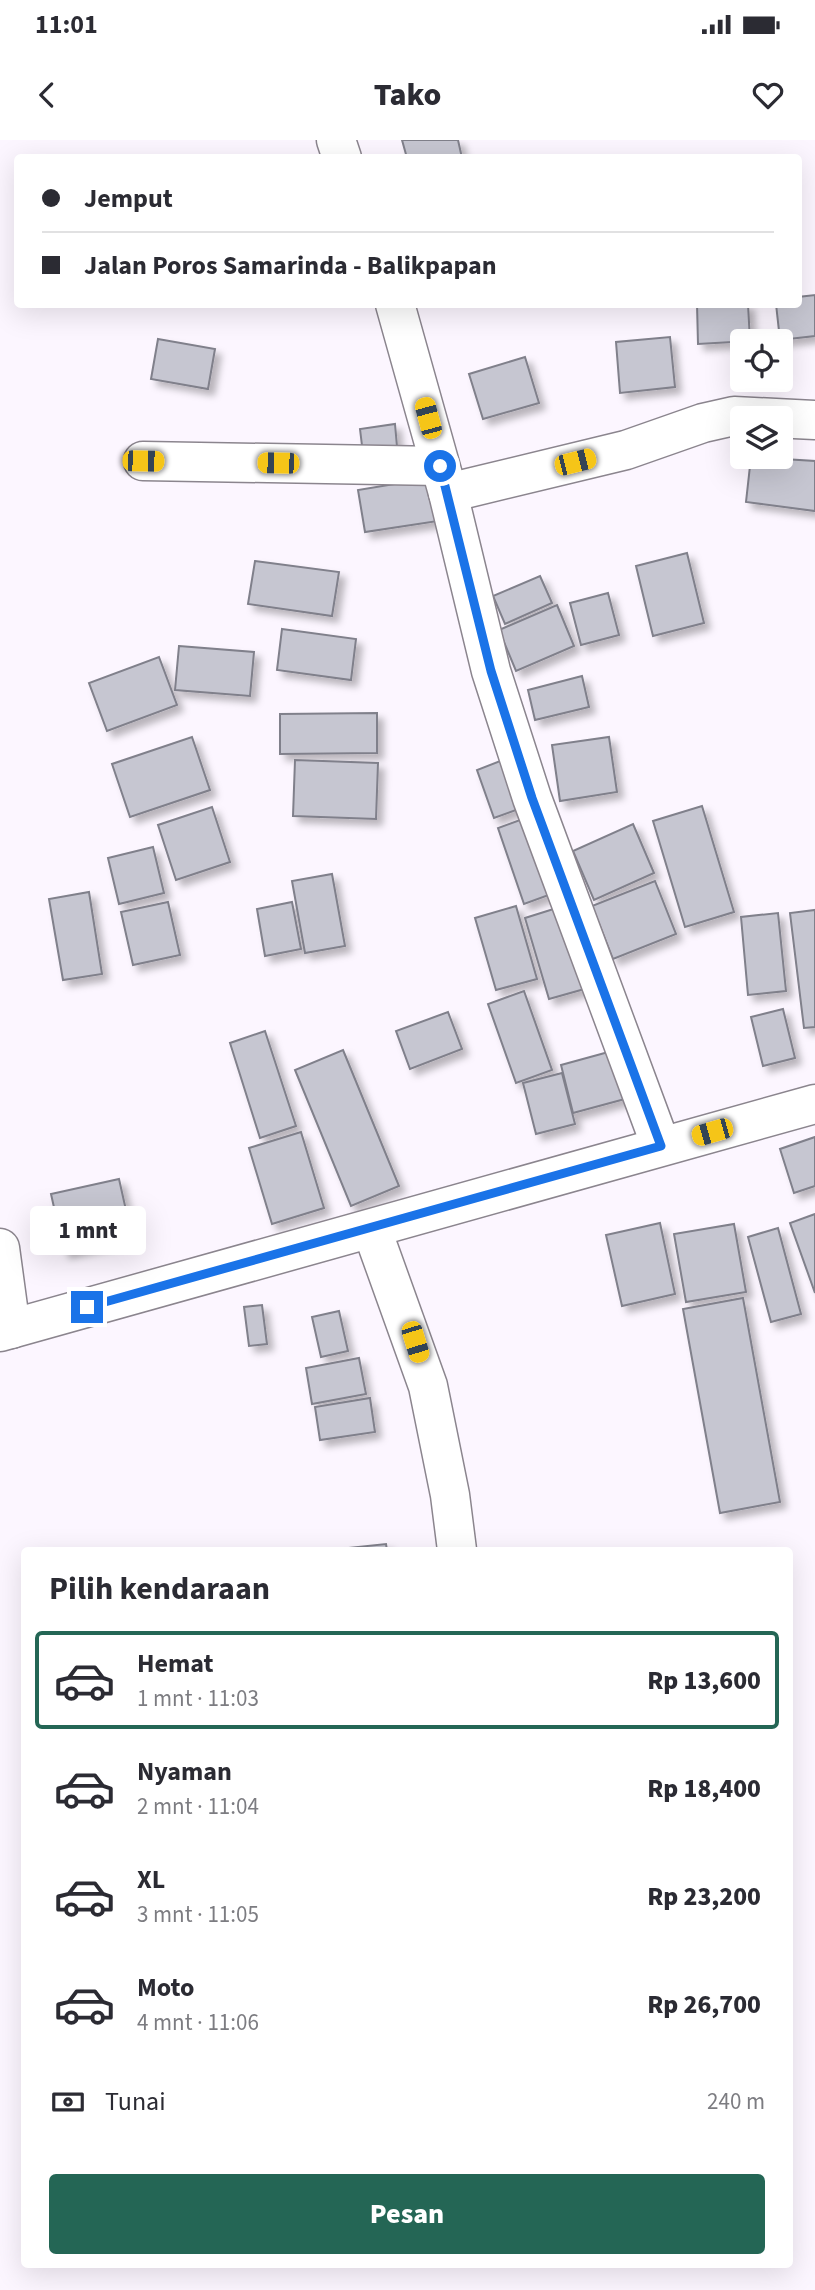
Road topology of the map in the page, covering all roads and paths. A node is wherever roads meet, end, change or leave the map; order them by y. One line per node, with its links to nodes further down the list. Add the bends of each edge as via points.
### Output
1 (395, 308): 4 (main road)
2 (815, 420): 4 (main road, via 734,416 626,450)
3 (143, 461): 4 (main road)
4 (444, 480): 6 (main road, via 491,671 532,798)
5 (815, 1104): 6 (main road)
6 (661, 1146): 7 (main road)
7 (372, 1230): 9 (main road); 10 (main road, via 428,1386)
8 (0, 1248): 9 (main road)
9 (6, 1330)
10 (457, 1547)

